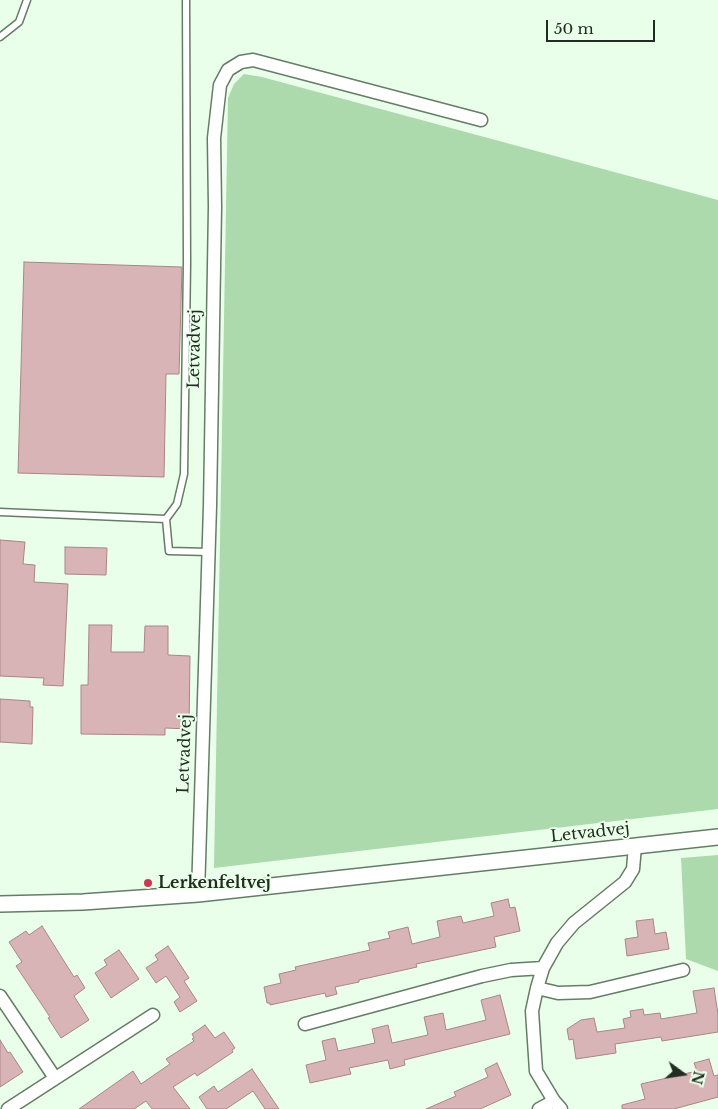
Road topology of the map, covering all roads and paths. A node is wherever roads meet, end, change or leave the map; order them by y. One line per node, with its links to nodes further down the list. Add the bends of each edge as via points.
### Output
1 (27, 0): 3 (lane, via 19,22)
2 (186, 0): 6 (lane, via 184,474 176,504)
3 (0, 37)
4 (481, 120): 7 (street, Letvadvej, via 253,60 241,62 228,70 220,84 214,138)
5 (0, 512): 6 (lane)
6 (166, 519): 7 (lane, via 169,551)
7 (208, 552): 10 (street, Letvadvej)
8 (718, 837): 9 (street, Letvadvej)
9 (635, 846): 10 (street, Letvadvej); 12 (street, via 633,870 625,882 574,923 557,943)
10 (198, 894): 11 (street, Letvadvej)
11 (0, 904)
12 (543, 968): 14 (street); 17 (street, via 482,976)
13 (682, 970): 14 (street, via 590,992 558,993)
14 (537, 988): 19 (street, via 532,1011 536,1071)
15 (0, 996): 18 (street)
16 (152, 1016): 18 (street)
17 (305, 1024)
18 (55, 1078): 20 (street)
19 (557, 1105): 21 (street)
20 (8, 1109)
21 (539, 1109)

